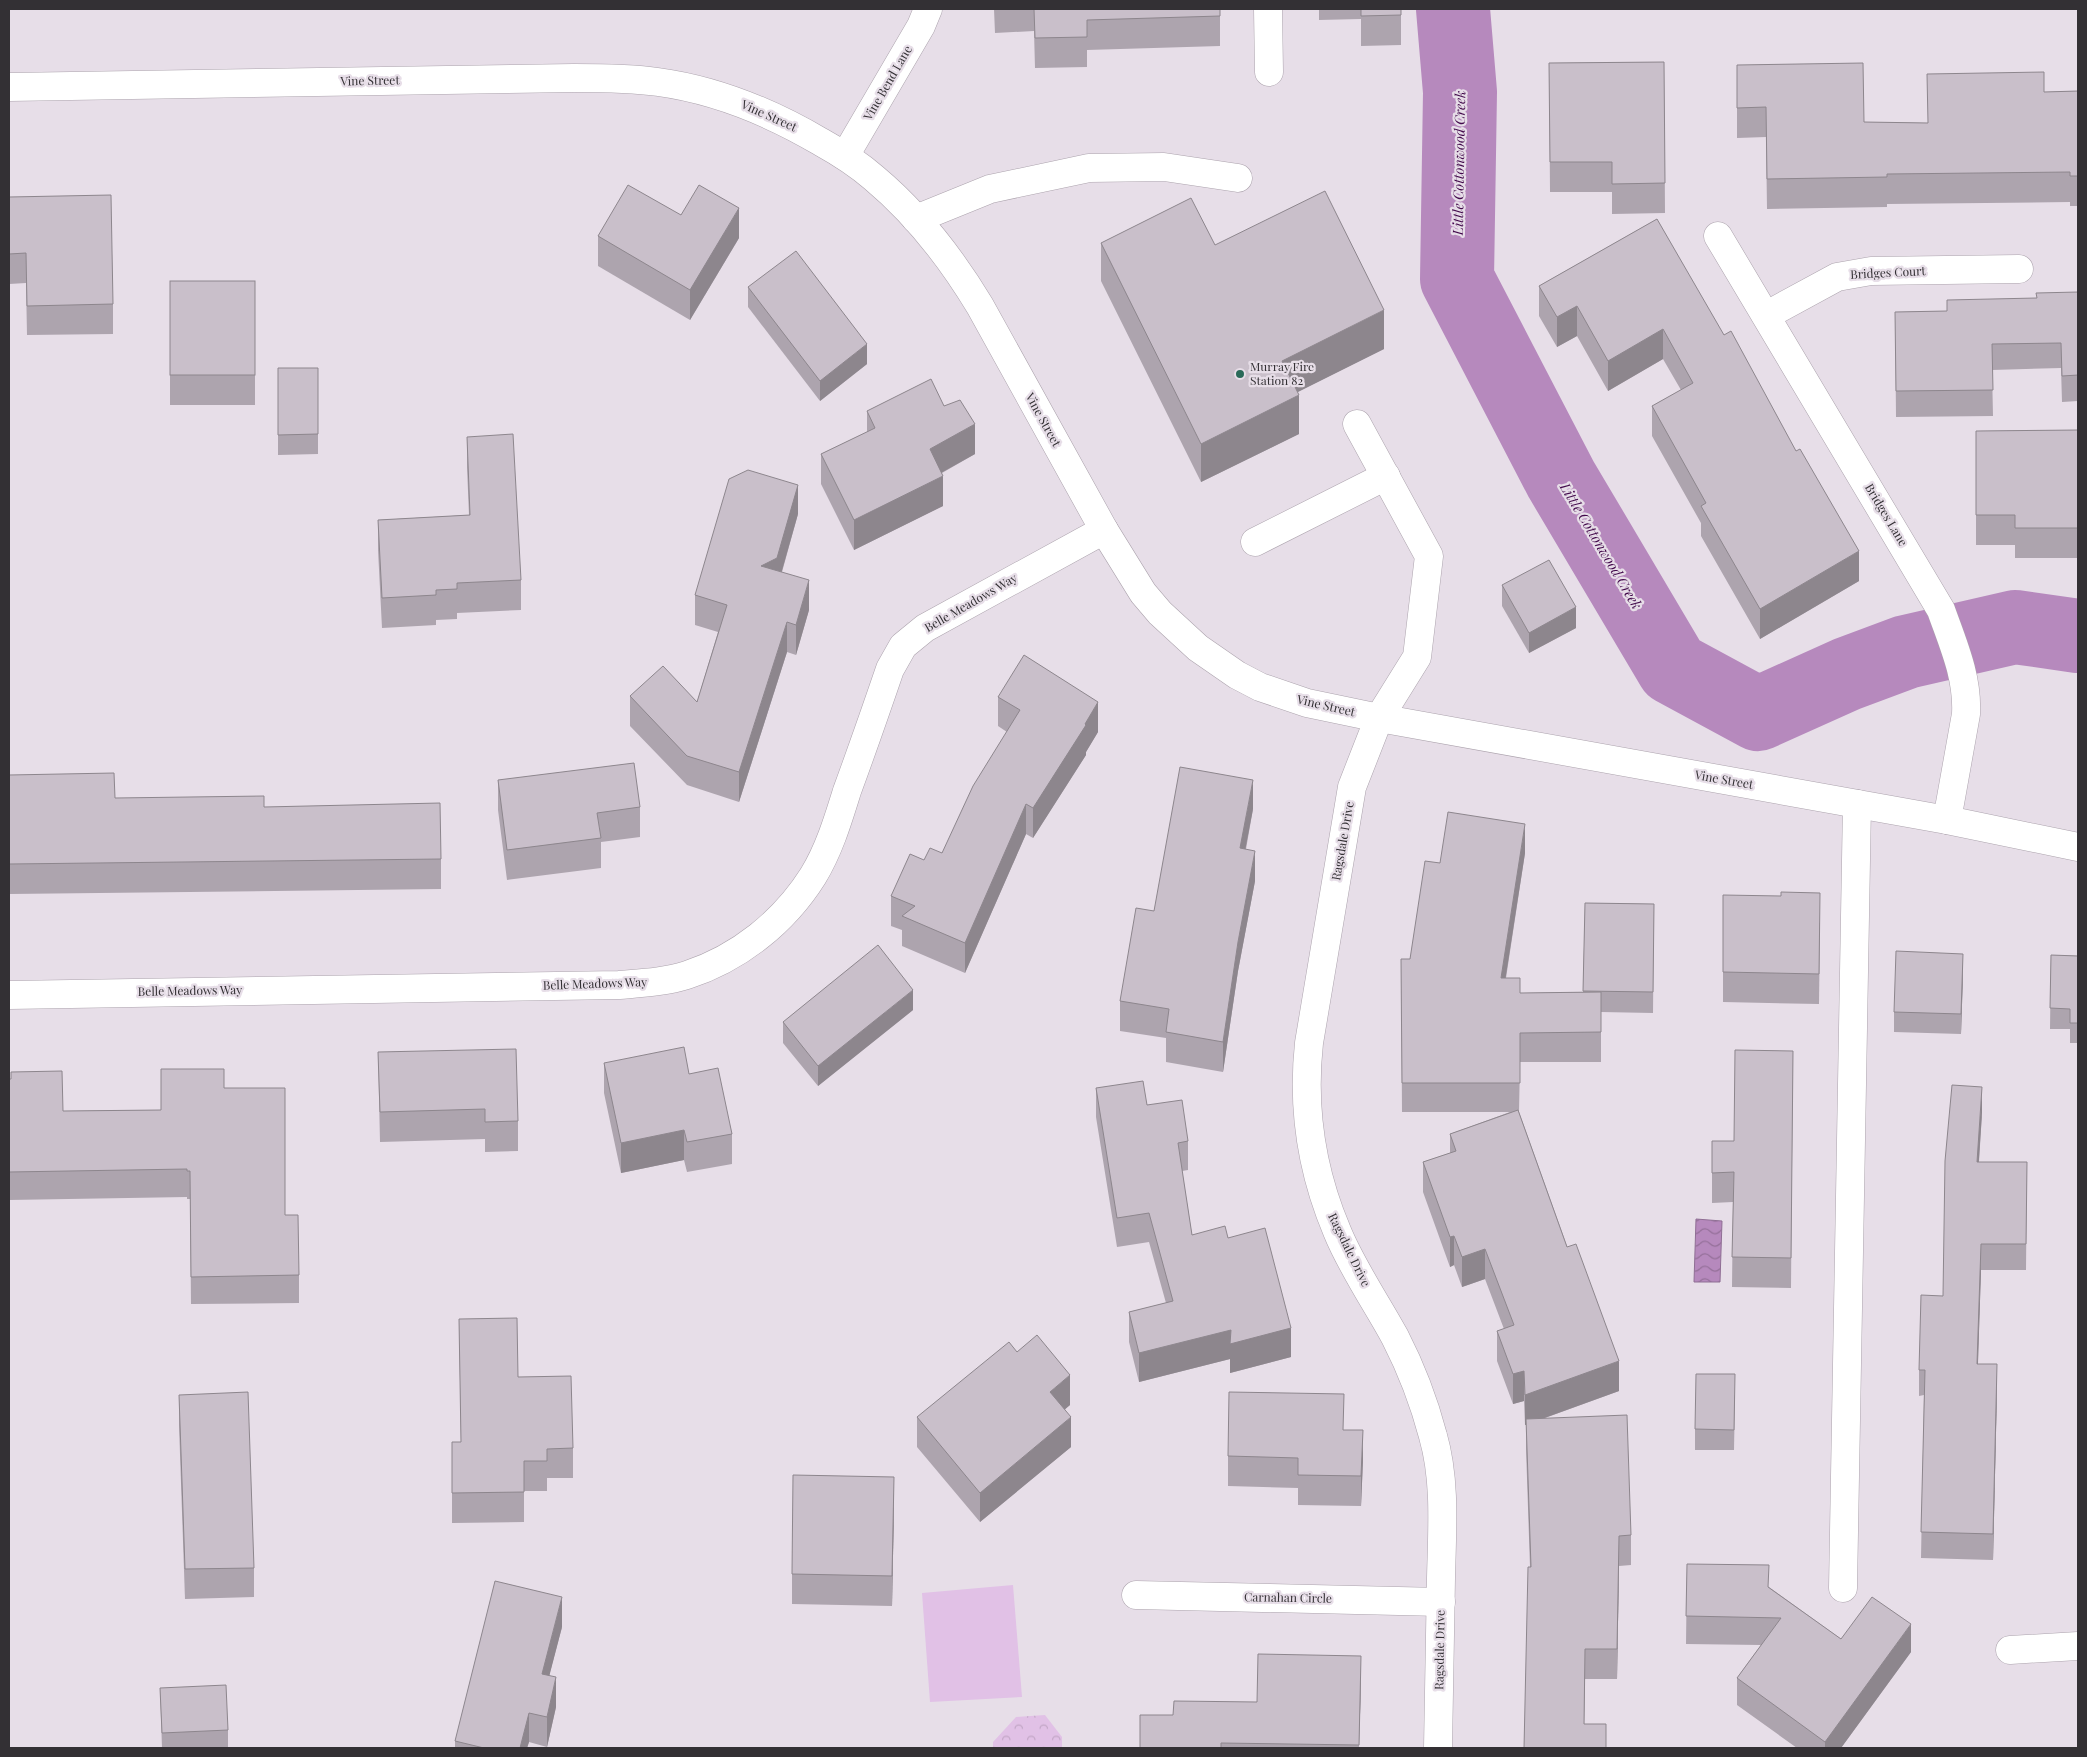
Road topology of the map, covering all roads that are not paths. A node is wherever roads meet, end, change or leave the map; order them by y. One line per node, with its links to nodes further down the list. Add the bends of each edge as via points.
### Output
1 (928, 9): 5 (street, Vine Bend Lane)
2 (1268, 9): 3 (street)
3 (1269, 72)
4 (9, 87): 5 (street, Vine Street, via 574,78 658,82 756,108)
5 (845, 156): 7 (street, Vine Street, via 874,177)
6 (1238, 178): 7 (street, via 1164,167 1089,168 990,189)
7 (916, 219): 13 (street, Vine Street, via 942,249 980,306)
8 (1718, 236): 10 (street, Bridges Lane)
9 (2018, 269): 10 (street, Bridges Court, via 1871,271 1838,277)
10 (1767, 315): 17 (street, Bridges Lane, via 1941,610 1966,693 1966,714)
11 (1357, 424): 12 (street, Ragsdale Drive)
12 (1386, 476): 14 (street); 15 (street, Ragsdale Drive, via 1429,556 1417,657)
13 (1104, 530): 15 (street, Vine Street, via 1143,593 1160,613 1218,662 1283,696); 19 (street, Belle Meadows Way, via 925,628 903,646 890,669 828,847 813,875 772,926 717,962 686,975 653,983 619,985)
14 (1255, 542)
15 (1379, 718): 16 (street, Vine Street); 22 (street, Ragsdale Drive, via 1352,787 1309,1043 1307,1103 1312,1149 1326,1204 1342,1241 1412,1373 1434,1438 1442,1501)
16 (1857, 804): 17 (street, Vine Street); 20 (street)
17 (1947, 820): 18 (street, Vine Street)
18 (2078, 847)
19 (9, 995)
20 (1843, 1588)
21 (1136, 1595): 22 (street, Carnahan Circle)
22 (1441, 1602): 25 (street, Ragsdale Drive)
23 (2078, 1646): 24 (street)
24 (2010, 1650)
25 (1438, 1748)

